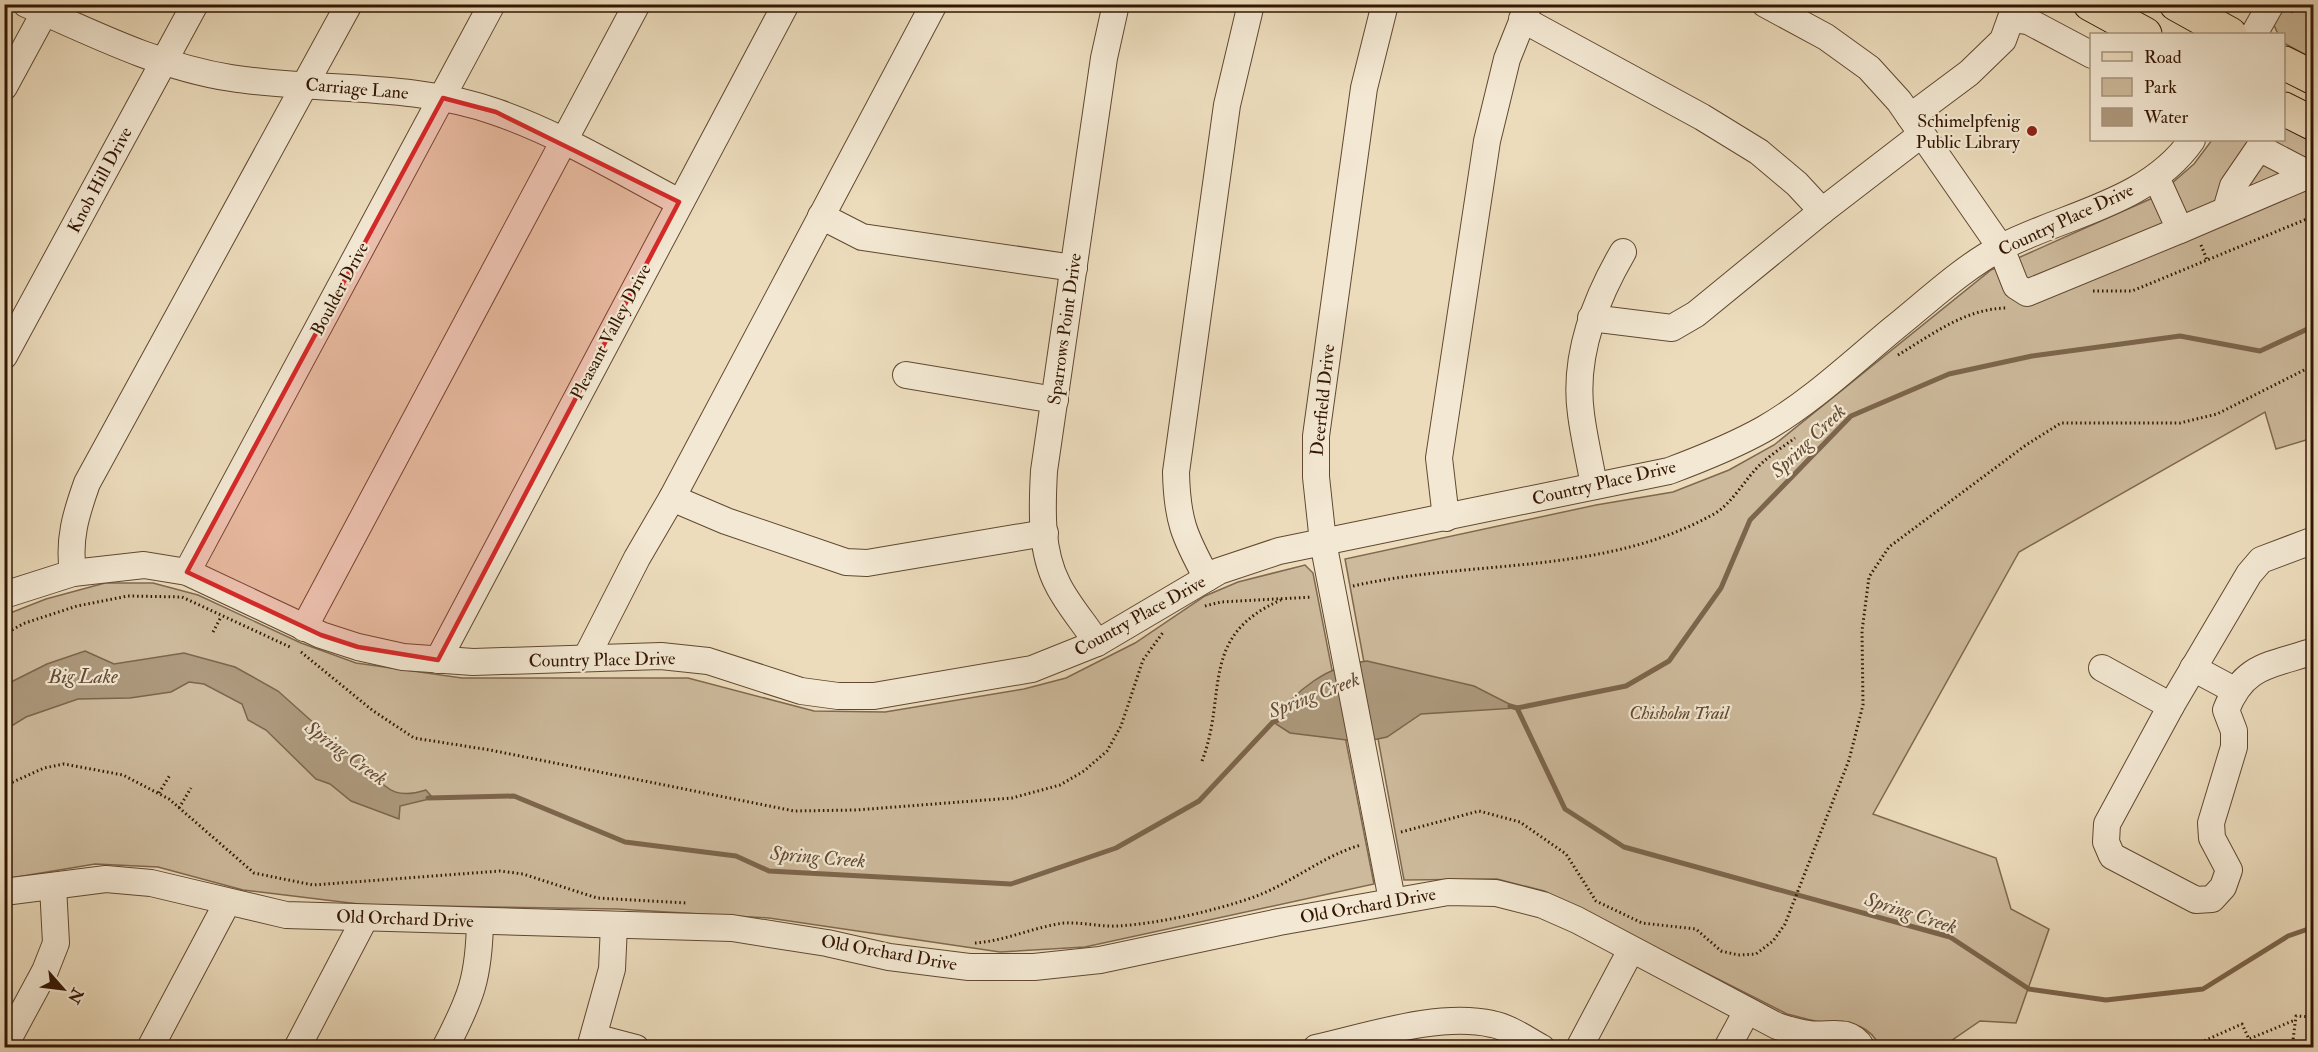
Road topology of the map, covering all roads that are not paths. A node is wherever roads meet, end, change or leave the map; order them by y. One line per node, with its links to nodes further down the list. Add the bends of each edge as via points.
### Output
1 (195, 4): 21 (street, Knob Hill Drive)
2 (349, 4): 24 (street)
3 (492, 4): 26 (street, Boulder Drive)
4 (637, 4): 31 (street)
5 (786, 4): 33 (street, Pleasant Valley Drive)
6 (934, 4): 36 (street)
7 (1116, 4): 40 (street, Sparrows Point Drive, via 1104,58)
8 (1251, 4): 53 (street, via 1227,105 1176,472 1177,509 1188,543)
9 (1385, 4): 50 (street, Deerfield Drive, via 1364,88 1316,436)
10 (1765, 4): 29 (street, via 1826,37 1869,68)
11 (2090, 4): 17 (main road)
12 (2175, 4): 18 (main road)
13 (2271, 4): 19 (street)
14 (40, 7): 21 (street, Carriage Lane); 25 (street)
15 (1526, 12): 35 (street, via 1759,152); 47 (street, via 1507,59 1487,141 1439,458)
16 (2019, 15): 20 (street); 29 (street, via 2003,40)
17 (2143, 33)
18 (2228, 33)
19 (2255, 33)
20 (2090, 54)
21 (164, 63): 24 (street, Carriage Lane, via 230,78); 42 (street, Knob Hill Drive)
22 (2285, 64): 23 (main road)
23 (2313, 78)
24 (306, 85): 26 (street, Carriage Lane); 52 (street, via 87,483 74,519 70,550)
25 (4, 87)
26 (443, 98): 31 (street, Carriage Lane, via 496,112); 51 (street, Boulder Drive)
27 (2285, 110): 28 (main road)
28 (2313, 124)
29 (1916, 125): 35 (street); 38 (street)
30 (2191, 141): 32 (street, Country Place Drive)
31 (563, 142): 33 (street, Carriage Lane); 55 (street)
32 (2156, 177): 37 (street); 38 (street, Country Place Drive, via 2120,199)
33 (679, 202): 59 (street, Pleasant Valley Drive)
34 (2226, 210): 37 (street)
35 (1822, 211): 41 (street, via 1696,314 1672,328)
36 (821, 216): 40 (street, via 862,237); 46 (street)
37 (2180, 230): 38 (street, via 2028,293 2016,286)
38 (2001, 248): 45 (street, Country Place Drive, via 1959,275 1766,428 1722,451 1669,471)
39 (1623, 252): 41 (street)
40 (1074, 268): 44 (street, Sparrows Point Drive)
41 (1591, 318): 45 (street, via 1581,374 1580,412)
42 (4, 356)
43 (906, 375): 44 (street)
44 (1055, 400): 48 (street, Sparrows Point Drive, via 1044,471)
45 (1594, 486): 47 (street, Country Place Drive)
46 (672, 498): 48 (street, via 846,562 867,563); 58 (street)
47 (1446, 518): 50 (street, Country Place Drive)
48 (1045, 533): 56 (street, Sparrows Point Drive, via 1057,585)
49 (2313, 540): 61 (street, via 2261,560)
50 (1323, 542): 53 (street, Country Place Drive, via 1279,551); 66 (street, Deerfield Drive)
51 (187, 572): 52 (street, Country Place Drive, via 144,565); 55 (street, Country Place Drive)
52 (73, 573): 54 (street, Country Place Drive)
53 (1207, 578): 56 (street, Country Place Drive)
54 (4, 595)
55 (304, 628): 59 (street, Country Place Drive, via 358,647)
56 (1098, 643): 58 (street, Country Place Drive, via 1032,669 874,696 801,691 708,661 661,656)
57 (2313, 651): 62 (street, via 2248,674)
58 (586, 658): 59 (street, Country Place Drive)
59 (438, 660)
60 (2102, 668): 63 (street)
61 (2193, 668): 62 (street); 63 (street)
62 (2234, 690): 63 (street, via 2226,710 2234,731 2234,747 2211,823 2212,838 2229,870 2223,887 2212,899 2196,900 2112,856 2106,842 2107,824)
63 (2171, 705)
64 (53, 886): 65 (street, Old Orchard Drive); 67 (street, Old Orchard Drive, via 106,879 151,883); 75 (street, via 56,943)
65 (4, 892)
66 (1392, 900): 70 (street, Old Orchard Drive, via 1100,960 1034,967 969,967 889,957 732,928); 71 (street, Old Orchard Drive, via 1448,892 1496,893 1543,905)
67 (227, 903): 68 (street, Old Orchard Drive, via 286,915); 76 (street)
68 (365, 918): 69 (street, Old Orchard Drive); 77 (street)
69 (480, 921): 70 (street, Old Orchard Drive); 78 (street, via 477,974 465,1009)
70 (614, 925): 74 (street, via 612,969)
71 (1631, 950): 72 (street, Old Orchard Drive); 82 (street)
72 (1747, 1011): 73 (street, Old Orchard Drive, via 1777,1026 1811,1035 1834,1032); 83 (street)
73 (1855, 1041)
74 (592, 1042): 79 (street)
75 (4, 1047)
76 (150, 1047)
77 (297, 1047)
78 (445, 1047)
79 (636, 1047)
80 (1316, 1047): 81 (street, via 1462,1020 1494,1024)
81 (1542, 1047)
82 (1579, 1047)
83 (1727, 1047)

